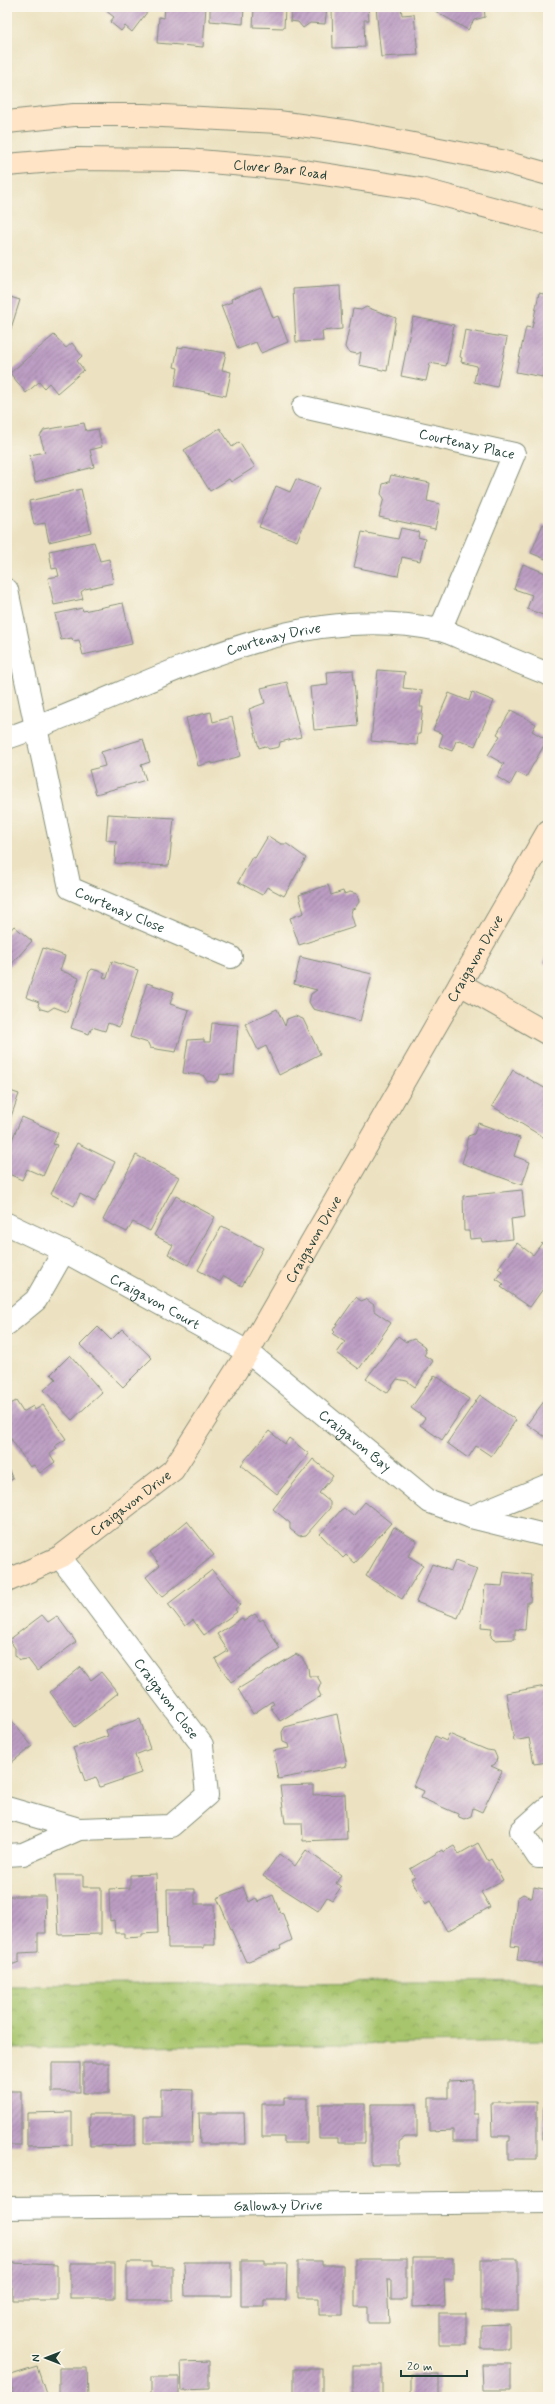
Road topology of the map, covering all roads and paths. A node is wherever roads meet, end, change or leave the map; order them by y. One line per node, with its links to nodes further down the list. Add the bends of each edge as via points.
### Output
1 (7, 122): 3 (main road, via 82,115 144,115 278,122 351,132 429,147 501,161)
2 (7, 165): 4 (main road, Clover Bar Road, via 75,159 171,160 291,169 420,189)
3 (548, 174)
4 (548, 223)
5 (303, 407): 7 (street, Courtenay Place, via 514,454)
6 (7, 590): 9 (street)
7 (440, 630): 8 (street, Courtenay Drive); 9 (street, Courtenay Drive, via 366,622 275,635 180,668)
8 (548, 674)
9 (36, 728): 10 (street, Courtenay Drive); 12 (street, Courtenay Close, via 70,888)
10 (7, 738)
11 (548, 831): 13 (main road, Craigavon Drive)
12 (231, 958)
13 (460, 984): 14 (main road); 18 (main road, Craigavon Drive)
14 (548, 1034)
15 (7, 1224): 16 (street, Craigavon Court)
16 (64, 1251): 17 (street, via 36,1300); 18 (street, Craigavon Court)
17 (7, 1324)
18 (248, 1352): 20 (street, Craigavon Bay, via 430,1502); 22 (main road, Craigavon Drive, via 173,1470)
19 (548, 1485): 20 (street)
20 (471, 1517): 21 (street, Craigavon Bay)
21 (548, 1536)
22 (60, 1557): 23 (main road, Craigavon Drive); 26 (street, Craigavon Close, via 202,1745 207,1795 172,1826)
23 (7, 1581)
24 (548, 1807): 28 (street, via 521,1831 538,1857)
25 (7, 1808): 26 (street, Craigavon Close)
26 (79, 1829): 27 (street, Craigavon Close, via 23,1854)
27 (7, 1856)
28 (548, 1857)
29 (548, 2202): 30 (street, Galloway Drive)
30 (7, 2208)

